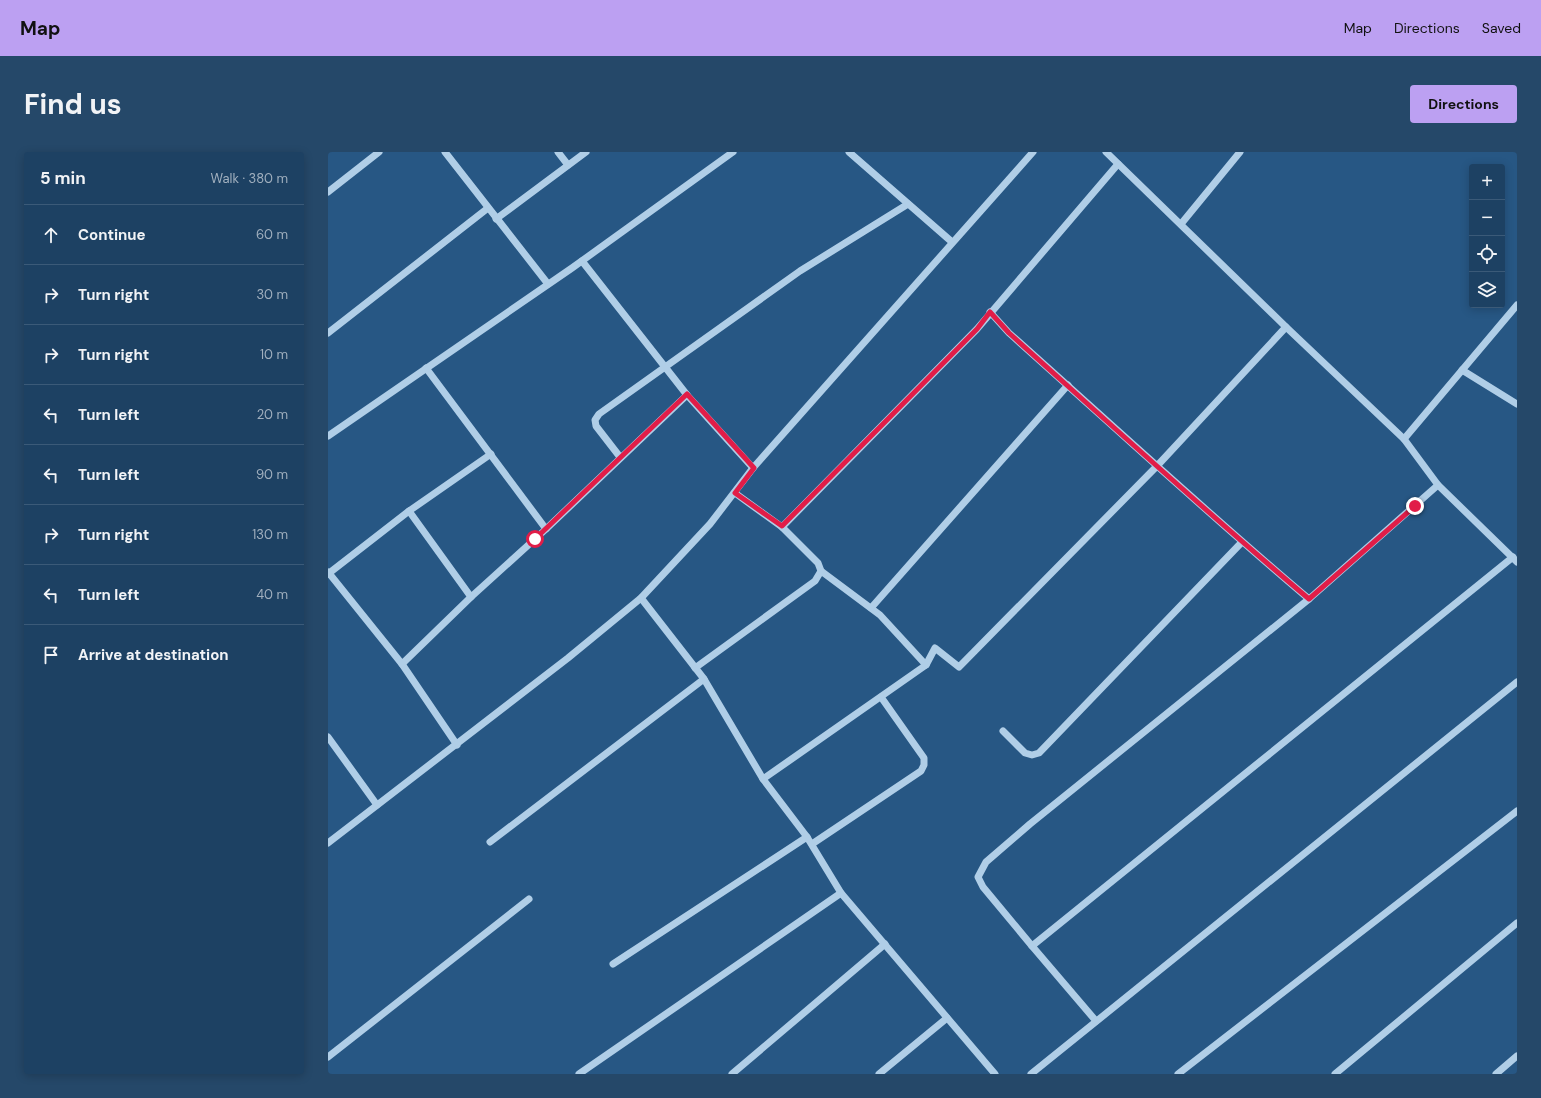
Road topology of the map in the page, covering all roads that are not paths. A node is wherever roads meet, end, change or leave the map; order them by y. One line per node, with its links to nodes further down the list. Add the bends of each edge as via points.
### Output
1 (380, 152): 12 (street)
2 (445, 152): 14 (street)
3 (558, 152): 11 (street)
4 (586, 152): 11 (street)
5 (733, 152): 18 (street)
6 (849, 152): 13 (street)
7 (1033, 152): 17 (street)
8 (1106, 152): 10 (street)
9 (1240, 152): 16 (street)
10 (1118, 164): 16 (street); 21 (street)
11 (568, 165): 15 (street)
12 (328, 192)
13 (908, 204): 17 (street); 24 (street, via 800,271)
14 (488, 208): 15 (street); 23 (street)
15 (496, 219): 19 (street)
16 (1181, 224): 22 (street)
17 (952, 242): 35 (street)
18 (582, 261): 19 (street); 24 (street)
19 (548, 284): 25 (street)
20 (1517, 305): 26 (street)
21 (990, 312): 27 (street, via 1009,333); 39 (street)
22 (1286, 327): 31 (street); 34 (street)
23 (328, 333)
24 (664, 366): 28 (street); 33 (street, via 599,414 595,420 596,426)
25 (426, 368): 30 (street); 32 (street)
26 (1462, 370): 29 (street); 31 (street)
27 (1068, 385): 34 (street); 48 (street)
28 (687, 394): 33 (street); 35 (street)
29 (1517, 404)
30 (328, 436)
31 (1404, 439): 36 (street)
32 (491, 454): 38 (street); 40 (street)
33 (620, 457): 40 (street)
34 (1157, 466): 41 (street); 50 (street, via 959,667 935,648)
35 (754, 468): 37 (street)
36 (1438, 485): 42 (street); 47 (street)
37 (735, 493): 39 (street); 46 (street, via 710,524)
38 (409, 511): 44 (street); 45 (street)
39 (782, 526): 43 (street, via 818,563)
40 (546, 529): 45 (street)
41 (1242, 542): 47 (street); 55 (street, via 1039,753 1025,753)
42 (1515, 559): 69 (street)
43 (821, 571): 48 (street); 51 (street, via 815,581)
44 (328, 573): 49 (street)
45 (471, 597): 49 (street)
46 (640, 598): 51 (street); 57 (street)
47 (1309, 599): 69 (street, via 986,862 978,877 983,887)
48 (871, 608): 50 (street)
49 (402, 664): 57 (street)
50 (926, 665): 54 (street)
51 (695, 668): 52 (street)
52 (704, 679): 58 (street); 62 (street)
53 (1517, 682): 72 (street)
54 (881, 697): 58 (street); 64 (street, via 924,758 924,765 921,771)
55 (1004, 731)
56 (328, 737): 59 (street)
57 (457, 745): 59 (street)
58 (763, 779): 61 (street)
59 (376, 805): 63 (street)
60 (1517, 811): 80 (street)
61 (807, 837): 64 (street); 70 (street)
62 (490, 842)
63 (328, 843)
64 (812, 844): 65 (street)
65 (841, 893): 68 (street); 75 (street)
66 (529, 899): 74 (street)
67 (1517, 923): 81 (street)
68 (885, 944): 71 (street); 76 (street)
69 (1032, 946): 72 (street)
70 (613, 964)
71 (948, 1018): 77 (street); 78 (street)
72 (1096, 1020): 79 (street)
73 (1517, 1056): 82 (street)
74 (328, 1057)
75 (579, 1074)
76 (732, 1074)
77 (879, 1074)
78 (994, 1074)
79 (1031, 1074)
80 (1178, 1074)
81 (1336, 1074)
82 (1496, 1074)

